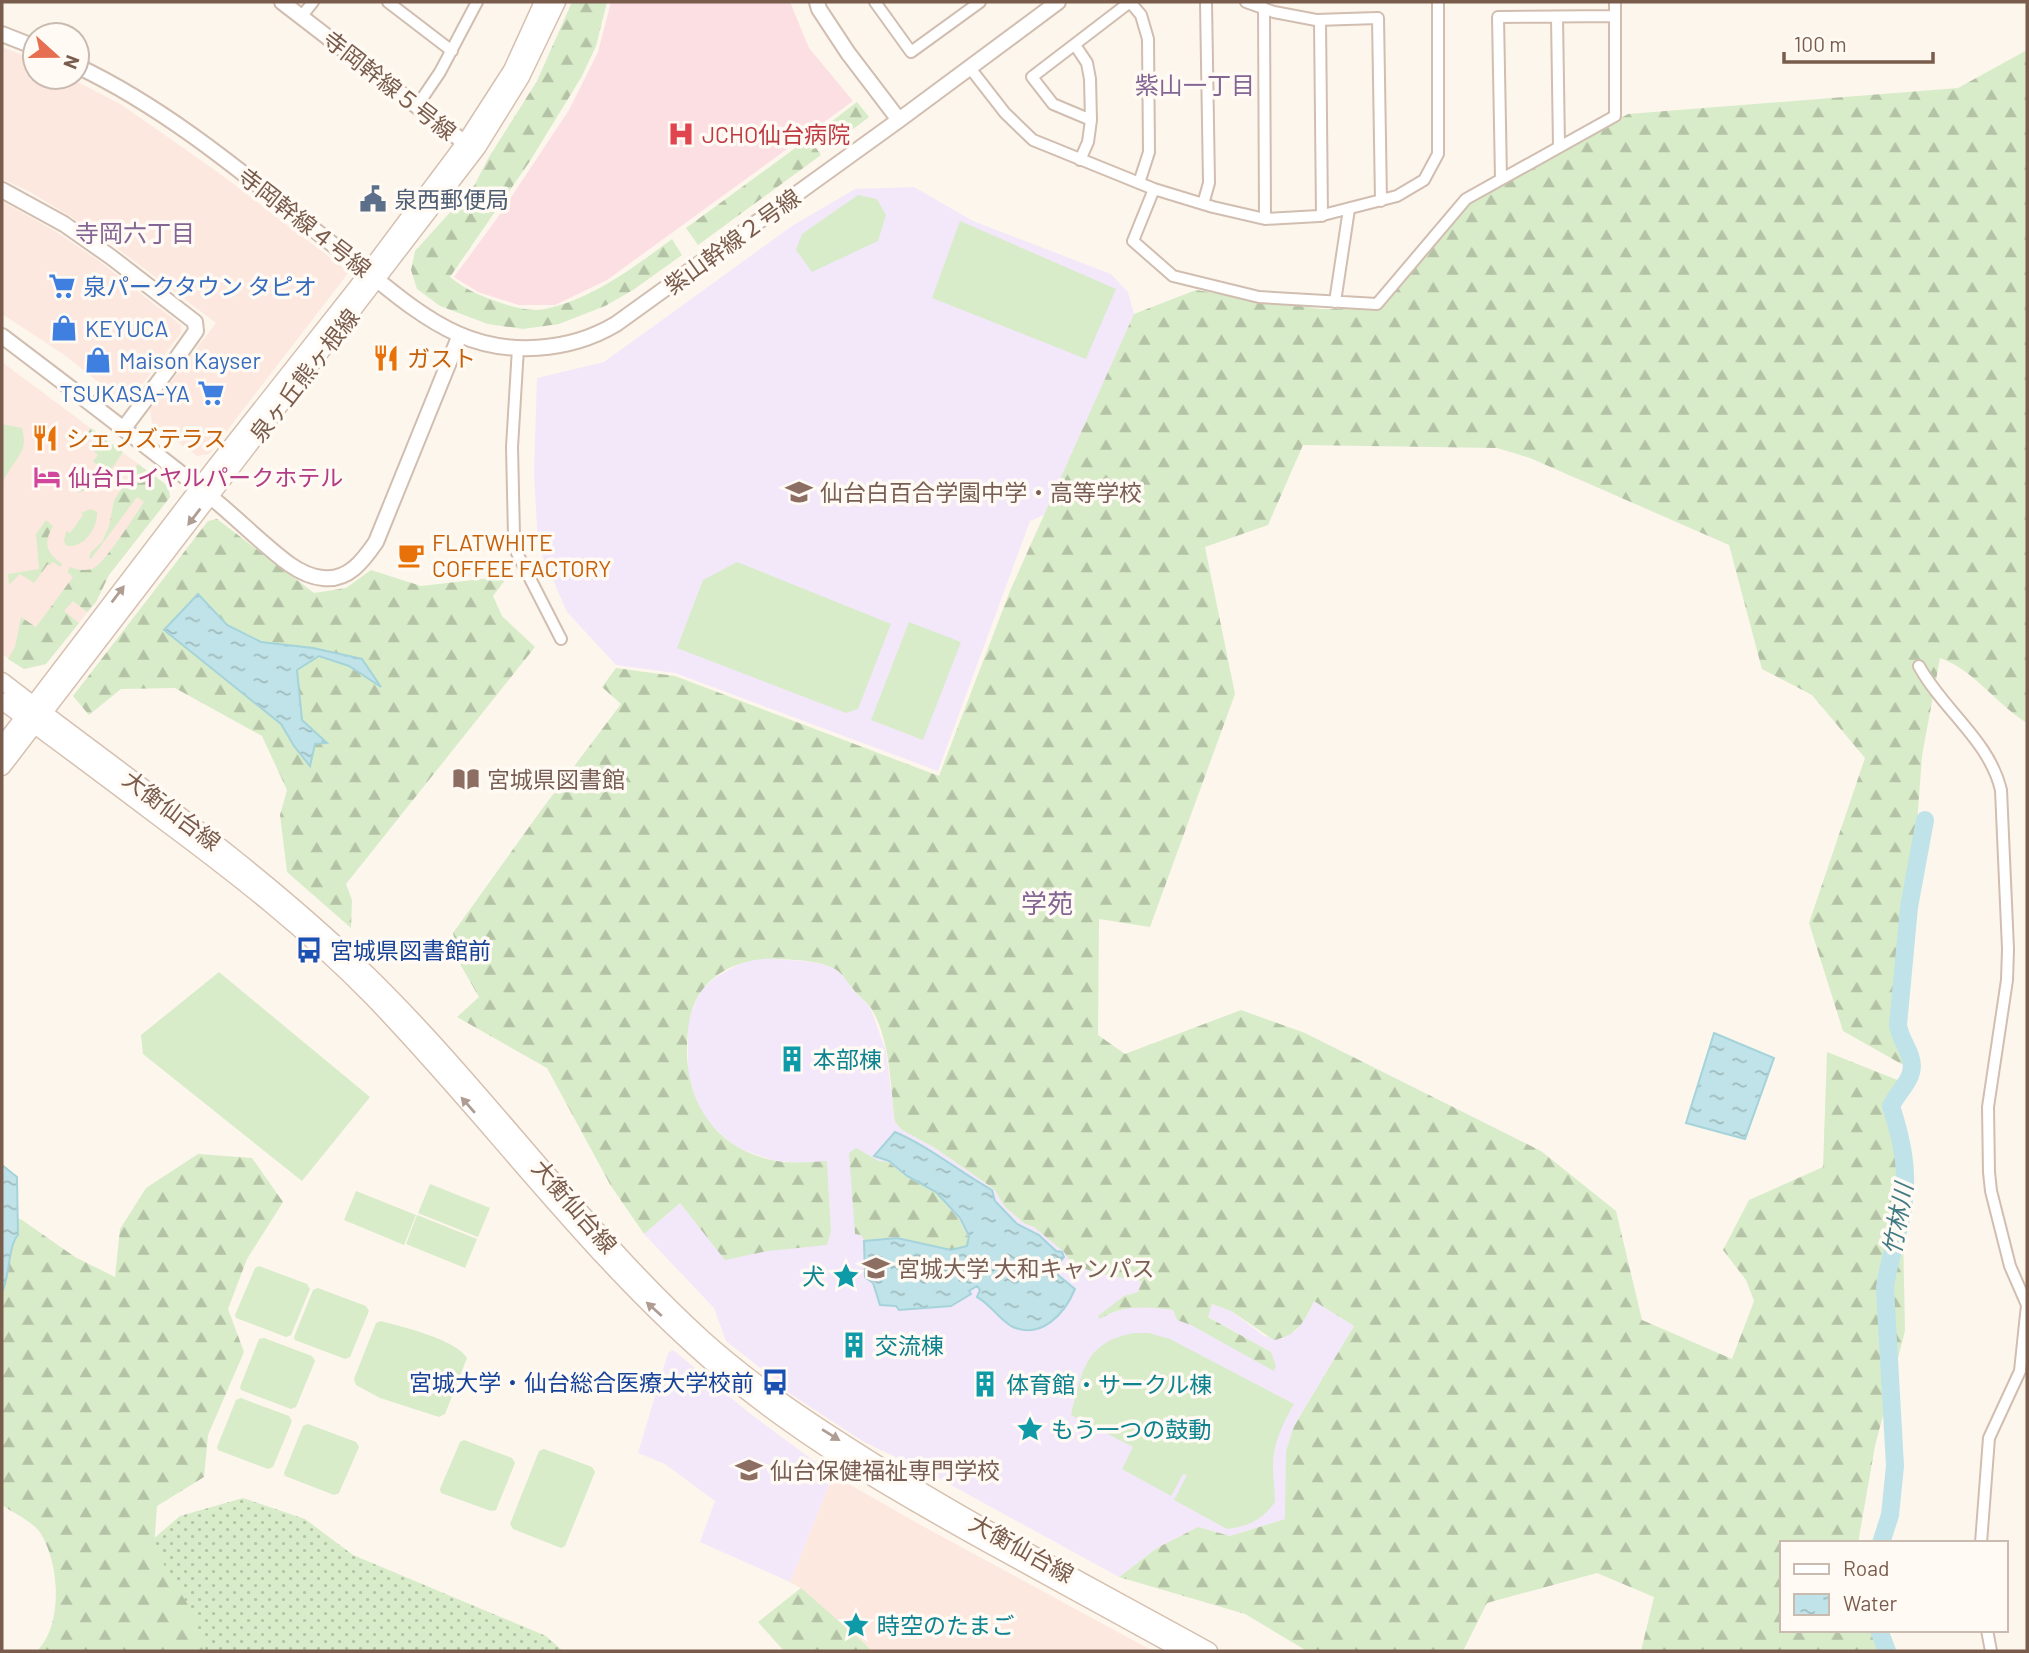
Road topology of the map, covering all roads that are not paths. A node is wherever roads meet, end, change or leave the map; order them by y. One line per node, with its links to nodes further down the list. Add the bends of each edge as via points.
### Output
1 (282, 2): 18 (street, 寺岡幹線５号線)
2 (313, 2): 18 (street)
3 (388, 2): 24 (street)
4 (476, 2): 24 (street)
5 (543, 2): 30 (main road, 泉ヶ丘熊ヶ根線, via 512,69)
6 (557, 2): 42 (main road, 泉ヶ丘熊ヶ根線, via 498,118)
7 (817, 2): 28 (street, via 848,53)
8 (875, 2): 9 (street, via 911,52)
9 (980, 2)
10 (1058, 2): 25 (street, 紫山幹線２号線)
11 (1130, 2): 23 (street); 34 (street, via 1141,15 1148,39 1149,152)
12 (1206, 2): 38 (street, via 1209,183)
13 (1246, 2): 16 (street)
14 (1438, 2): 37 (street, via 1438,154 1424,180)
15 (1615, 2): 17 (street)
16 (1264, 8): 20 (street); 41 (street)
17 (1615, 16): 19 (street); 31 (street, via 1615,116)
18 (301, 17): 27 (street, 寺岡幹線５号線)
19 (1557, 17): 31 (street); 33 (street, via 1498,17)
20 (1321, 20): 37 (street, via 1378,18); 40 (street)
21 (2, 34): 22 (street)
22 (21, 41)
23 (1075, 45): 29 (street, via 1087,63); 29 (street, via 1032,77 1053,104)
24 (452, 51): 27 (street)
25 (970, 68): 28 (street, 紫山幹線２号線); 32 (street, via 1033,140)
26 (91, 74): 42 (street, 寺岡幹線４号線, via 135,98 232,165)
27 (417, 106): 30 (street, 寺岡幹線５号線)
28 (899, 120): 46 (street, 紫山幹線２号線, via 616,324 560,345)
29 (1091, 120): 32 (street)
30 (465, 143): 42 (main road, 泉ヶ丘熊ヶ根線)
31 (1559, 147): 33 (street)
32 (1080, 160): 34 (street)
33 (1501, 179): 43 (street, via 1466,199 1377,304)
34 (1139, 183): 35 (street)
35 (1154, 189): 38 (street); 43 (street, via 1133,241 1173,276 1259,297)
36 (2, 190): 47 (street, via 64,224 195,322 196,331)
37 (1381, 201): 39 (street)
38 (1203, 204): 41 (street)
39 (1349, 209): 40 (street); 43 (street)
40 (1322, 216): 41 (street)
41 (1265, 219)
42 (373, 275): 44 (street, 紫山幹線２号線); 48 (main road, 泉ヶ丘熊ヶ根線)
43 (1335, 302)
44 (460, 335): 46 (street, 紫山幹線２号線); 48 (street, via 376,542 362,562 344,576 325,579 307,575)
45 (2, 336): 47 (street)
46 (518, 348): 49 (street, via 512,447 514,536 517,553)
47 (124, 428): 48 (street)
48 (205, 492): 53 (main road, 泉ヶ丘熊ヶ根線)
49 (561, 639)
50 (1919, 666): 57 (street, via 1981,747 1997,773 2001,790 2008,949 1988,1107 1989,1172 2010,1266 2026,1306 2020,1371 1989,1438)
51 (2, 681): 53 (main road, 大衡仙台線)
52 (2, 701): 53 (main road, 大衡仙台線)
53 (33, 715): 54 (main road, 泉ヶ丘熊ヶ根線); 55 (main road, 泉ヶ丘熊ヶ根線); 56 (main road, 大衡仙台線, via 271,887 363,971)
54 (2, 746)
55 (2, 767)
56 (419, 1037): 59 (main road, 大衡仙台線, one-way to 56, via 848,1462 726,1375 600,1254); 60 (main road, 大衡仙台線, one-way to 60, via 617,1254 701,1338 758,1384 930,1497)
57 (1980, 1541)
58 (1987, 1632): 61 (street)
59 (1182, 1651)
60 (1209, 1651)
61 (1991, 1651)

